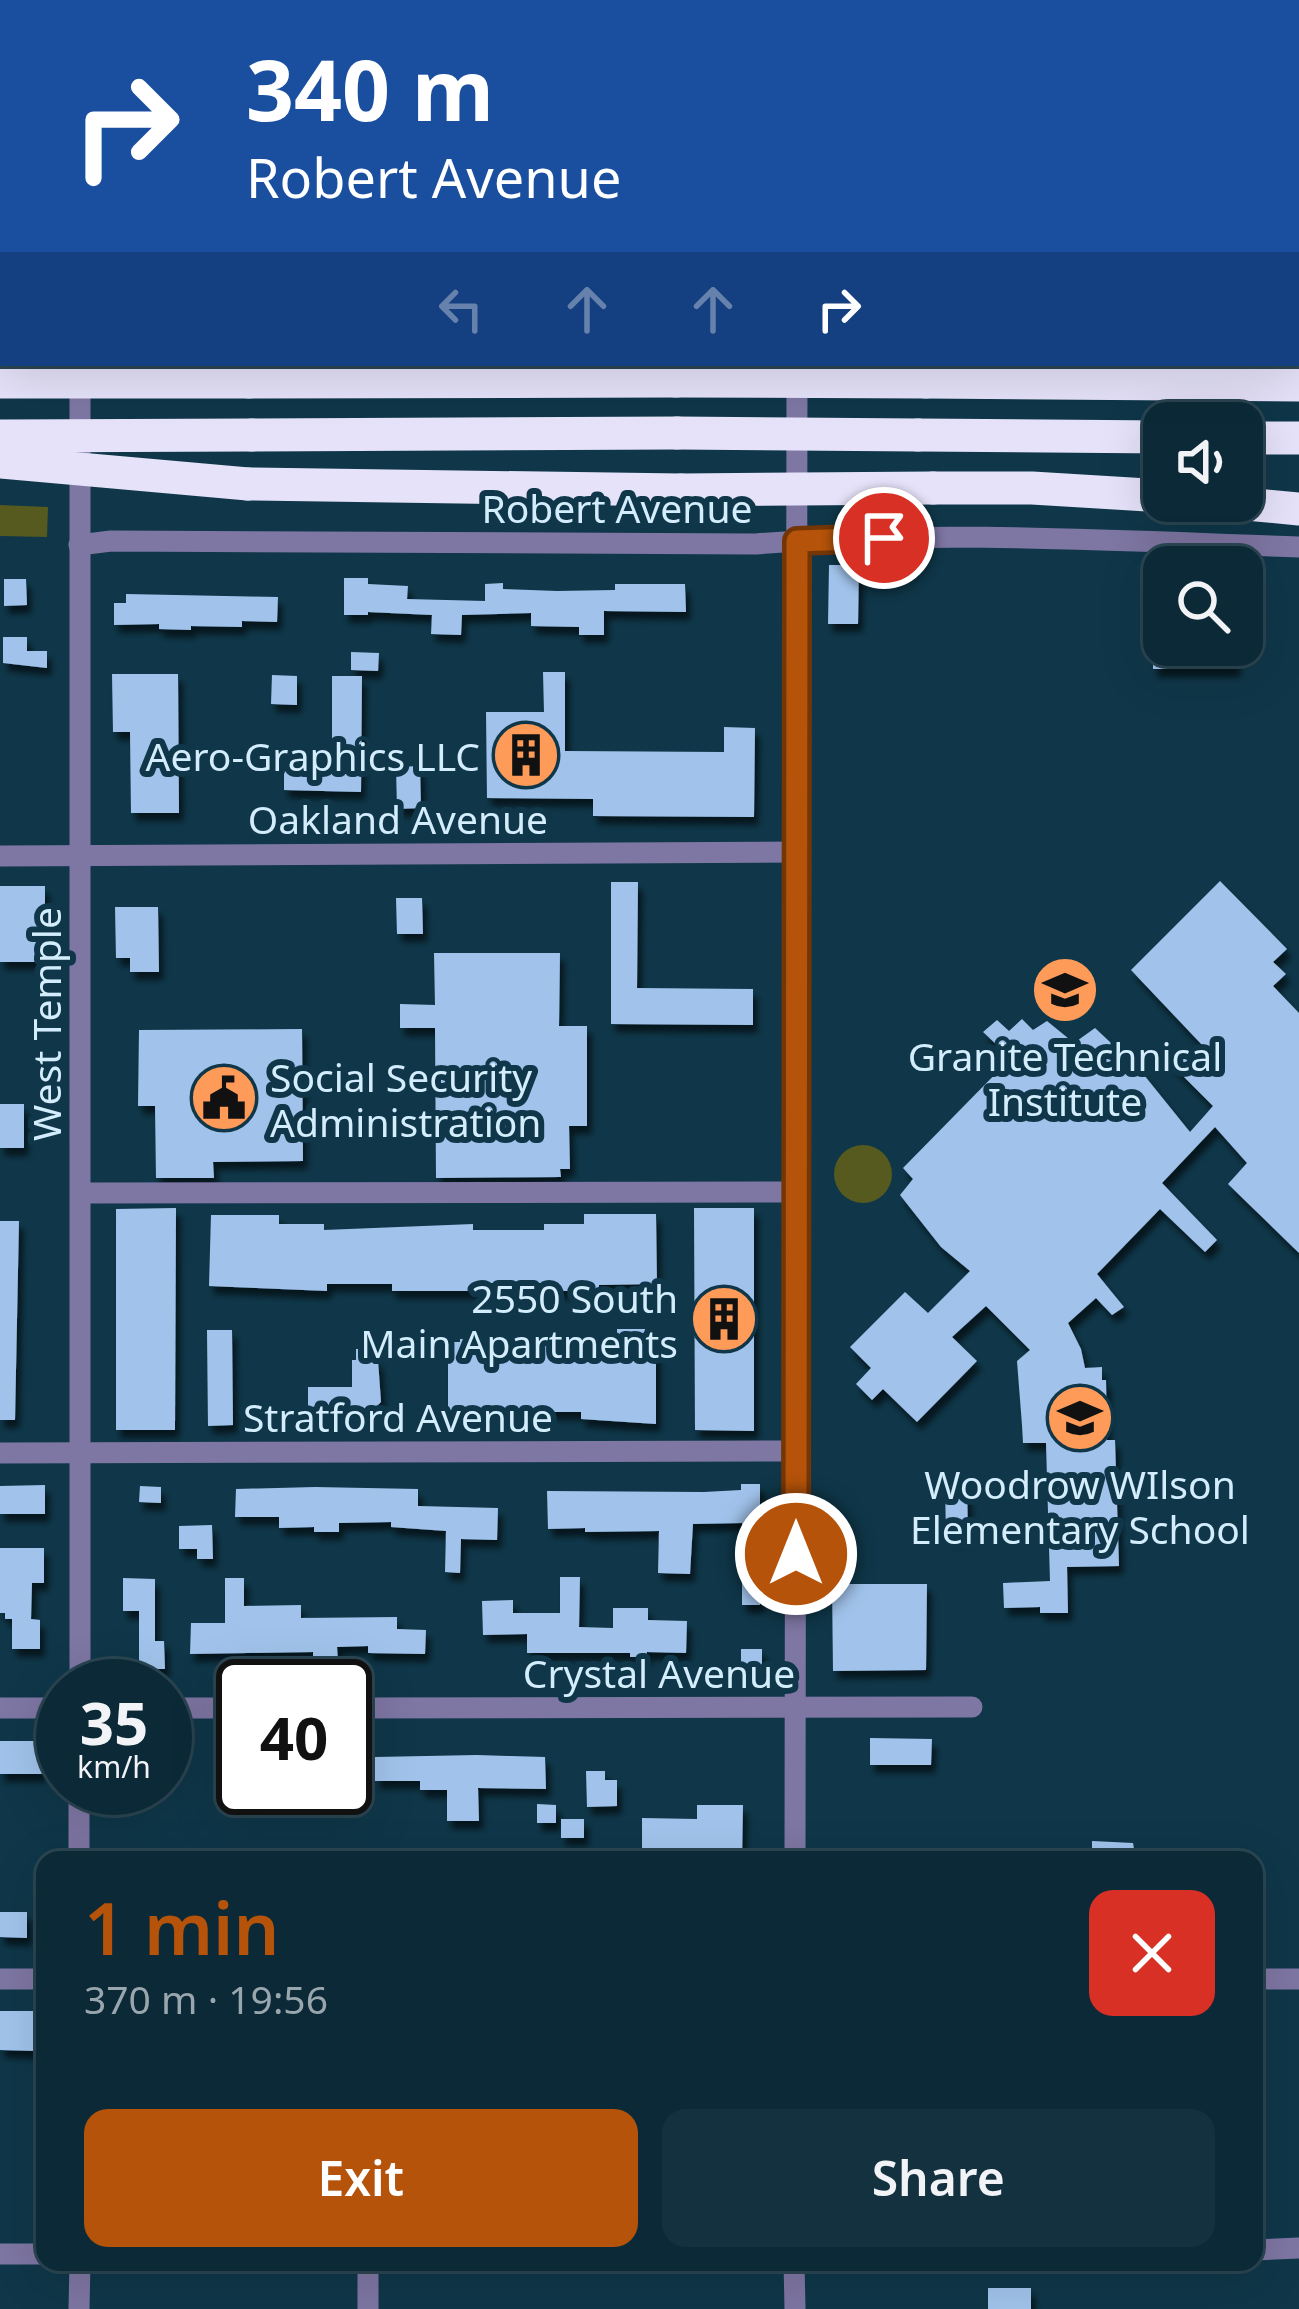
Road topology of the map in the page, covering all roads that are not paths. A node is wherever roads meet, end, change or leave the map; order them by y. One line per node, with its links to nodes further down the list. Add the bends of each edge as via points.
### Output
1 (80, 366): 15 (street, West Temple)
2 (797, 366): 14 (street)
3 (1242, 366): 5 (highway)
4 (0, 382): 5 (highway, bridge)
5 (1299, 384)
6 (0, 436): 7 (highway, bridge)
7 (1143, 437)
8 (1263, 438): 9 (highway)
9 (1299, 438)
10 (0, 462): 11 (highway, bridge, via 248,484)
11 (1143, 495)
12 (1263, 505): 13 (highway)
13 (1299, 508)
14 (797, 541): 15 (street, Robert Avenue); 16 (street, Robert Avenue); 17 (street)
15 (79, 545): 19 (street, West Temple)
16 (1299, 547)
17 (797, 852): 19 (street, Oakland Avenue); 21 (street)
18 (0, 856): 19 (street, Oakland Avenue)
19 (80, 856): 20 (street, West Temple)
20 (81, 1192): 21 (street); 23 (street, West Temple)
21 (797, 1192): 22 (street)
22 (797, 1451): 23 (street, Stratford Avenue); 30 (street)
23 (80, 1452): 24 (street, Stratford Avenue); 25 (street, West Temple)
24 (0, 1453)
25 (80, 1659)
26 (972, 1707): 30 (street, Crystal Avenue)
27 (0, 1708): 28 (street)
28 (36, 1708)
29 (372, 1708): 30 (street, Crystal Avenue)
30 (795, 1708): 33 (street)
31 (80, 1815): 32 (street)
32 (80, 1851)
33 (795, 1851)
34 (0, 1979): 35 (street)
35 (36, 1979)
36 (1263, 1979): 37 (street)
37 (1299, 1979)
38 (1299, 2248): 39 (street)
39 (1263, 2250)
40 (0, 2254): 41 (street)
41 (36, 2254)
42 (80, 2271): 45 (street)
43 (368, 2271): 46 (street)
44 (794, 2271): 47 (street)
45 (80, 2309)
46 (368, 2309)
47 (794, 2309)

